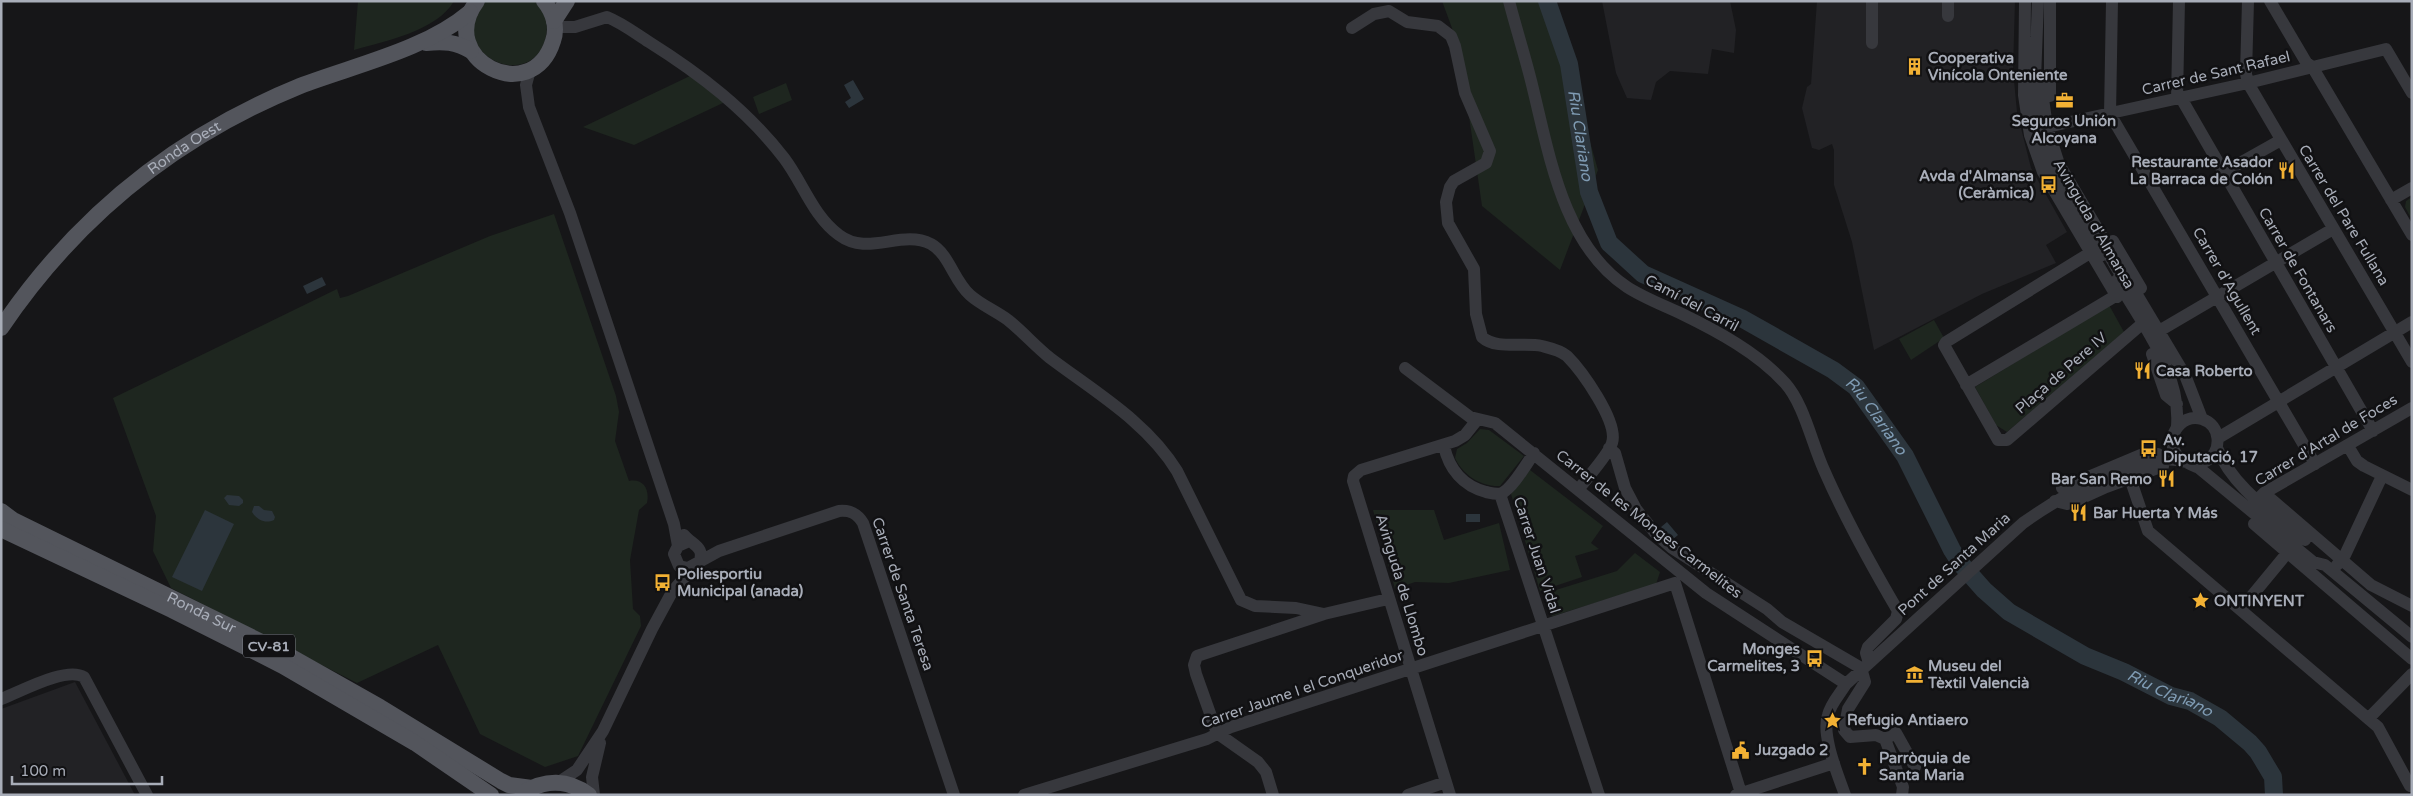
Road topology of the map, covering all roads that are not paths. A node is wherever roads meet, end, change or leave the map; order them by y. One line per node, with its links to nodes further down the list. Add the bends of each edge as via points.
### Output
1 (544, 1): 15 (main road)
2 (567, 1): 15 (main road)
3 (1509, 1): 92 (street, Camí del Carril, via 1554,175 1577,228 1591,250 1625,285 1730,341 1778,375 1794,395 1830,484 1898,611 1896,619 1868,648)
4 (1872, 1): 17 (street)
5 (1948, 1): 14 (street)
6 (2025, 1): 20 (street)
7 (2038, 1): 21 (street, Avinguda d'Almansa)
8 (2050, 1): 30 (street, Avinguda d'Almansa)
9 (2112, 1): 29 (street)
10 (2179, 1): 27 (street)
11 (2248, 1): 25 (street)
12 (2270, 1): 22 (street, via 2306,62)
13 (473, 7): 18 (main road, Ronda Oest, via 450,27); 19 (main road, via 466,25)
14 (1948, 16)
15 (555, 24): 23 (main road, via 549,52); 88 (street, via 575,27 607,17 694,71 734,104 778,150 815,209 840,236 866,245 910,239 935,247 963,289 1106,398 1164,452 1177,471 1241,600 1255,606 1296,608)
16 (1352, 28): 62 (street, via 1374,14 1388,11 1407,22 1438,26 1451,36 1465,93 1490,151 1486,163 1452,184 1446,202 1448,223 1474,269 1480,332 1491,343 1532,344 1567,356 1603,408 1612,432)
17 (1872, 42)
18 (419, 44): 19 (main road, Ronda Oest, via 447,42); 44 (main road, Ronda Oest, via 266,100 206,131 162,159 108,203 72,239 20,300)
19 (472, 51): 24 (main road, via 486,67)
20 (2024, 53): 21 (street); 32 (street, via 2025,110 2033,145)
21 (2037, 57): 30 (street, Avinguda d'Almansa); 32 (street, Avinguda d'Almansa, via 2034,105)
22 (2313, 68): 25 (street, Carrer de Sant Rafael); 26 (street, Carrer de Sant Rafael, via 2386,50); 35 (street)
23 (530, 70): 24 (main road); 28 (street, via 526,85)
24 (506, 74): 28 (street, via 517,85)
25 (2248, 83): 27 (street, Carrer de Sant Rafael); 31 (street, Carrer del Pare Fullana)
26 (2412, 93)
27 (2179, 99): 29 (street, Carrer de Sant Rafael); 33 (street, Carrer de Fontanars)
28 (529, 107): 78 (street, via 570,213 674,524)
29 (2110, 114): 30 (street, Carrer de Sant Rafael); 41 (street, Carrer d'Agullent)
30 (2050, 126): 32 (street, via 2043,135); 40 (street, Avinguda d'Almansa, via 2141,288)
31 (2281, 140): 33 (street); 36 (street, Carrer del Pare Fullana)
32 (2043, 158): 38 (street, Avinguda d'Almansa)
33 (2224, 172): 39 (street, Carrer de Fontanars)
34 (2412, 188): 35 (street)
35 (2391, 200): 37 (street)
36 (2333, 229): 39 (street); 47 (street, Carrer del Pare Fullana)
37 (2412, 235)
38 (2095, 251): 40 (street, via 2106,250 2126,284); 42 (street, Avinguda d'Almansa); 45 (street, Avinguda d'Almansa); 51 (street, via 1946,342 1945,348)
39 (2275, 262): 41 (street); 49 (street, Carrer de Fontanars)
40 (2136, 293): 46 (street, Avinguda d'Almansa)
41 (2217, 295): 46 (street); 52 (street, Carrer d'Agullent)
42 (2116, 296): 45 (street, Avinguda d'Almansa); 51 (street, Plaça de Pere IV)
43 (2412, 322): 47 (street)
44 (1, 328)
45 (2141, 331): 51 (street, Plaça de Pere IV, via 2007,440 1998,440); 56 (street, Avinguda d'Almansa, via 2164,360 2178,404)
46 (2159, 331): 54 (street, Avinguda d'Almansa, via 2189,382)
47 (2394, 332): 48 (street, Carrer del Pare Fullana); 49 (street)
48 (2412, 362)
49 (2335, 367): 52 (street); 57 (street, Carrer de Fontanars)
50 (1405, 368): 55 (street)
51 (1966, 385)
52 (2278, 401): 59 (street); 67 (street, Carrer d'Agullent)
53 (2412, 408): 57 (street, Carrer d'Artal de Foces)
54 (2202, 419): 56 (street, via 2188,419); 59 (street, via 2213,426)
55 (1477, 420): 60 (street, Avinguda de Llombo, via 1464,436); 63 (street, via 1495,423)
56 (2177, 426): 58 (street)
57 (2373, 431): 61 (street, Carrer d'Artal de Foces)
58 (2172, 442): 64 (street); 65 (street)
59 (2217, 443): 65 (street, via 2207,460 2200,463); 74 (street, via 2231,474)
60 (1444, 446): 73 (street, via 1450,465 1465,482 1482,491); 85 (street, Avinguda de Llombo, via 1361,470 1354,476)
61 (2348, 446): 67 (street, Carrer d'Artal de Foces); 68 (street, via 2357,461)
62 (1610, 448): 71 (street); 92 (street, Carrer de les Monges Carmelites, via 1615,453 1625,488 1636,508 1656,534 1676,552 1767,609 1782,622)
63 (1534, 453): 71 (street, Carrer de les Monges Carmelites); 73 (street)
64 (2158, 454): 66 (street); 75 (street, via 2143,454 2076,480 2057,491)
65 (2184, 461): 66 (street, via 2175,458); 69 (street); 70 (street)
66 (2142, 464): 75 (street, via 2070,492)
67 (2315, 464): 74 (street, Carrer d'Artal de Foces)
68 (2382, 476): 72 (street); 81 (street)
69 (2210, 477): 80 (street, via 2209,485); 83 (street, via 2313,562)
70 (2130, 478): 75 (street, via 2067,504); 87 (street, via 2148,531)
71 (1578, 490): 84 (street, Carrer de les Monges Carmelites)
72 (2412, 490)
73 (1500, 494): 89 (street, Carrer Juan Vidal)
74 (2261, 497): 81 (street); 83 (street, via 2321,553)
75 (2051, 503): 92 (street, Pont de Santa Maria, via 2023,522)
76 (1, 511): 106 (main road, Ronda Sur / CV-81, via 13,520 330,678 500,781)
77 (1, 529): 109 (main road, Ronda Sur / CV-81, via 283,666 415,743)
78 (688, 545): 79 (street, Carrer de Santa Teresa); 82 (street, via 701,555); 82 (street, via 674,554)
79 (719, 551): 82 (street, Carrer de Santa Teresa); 112 (street, Carrer de Santa Teresa, via 839,511 857,515 863,523)
80 (2288, 552): 87 (street); 91 (street)
81 (2341, 560): 83 (street); 86 (street, via 2377,589)
82 (689, 566): 98 (street, Carrer de Santa Teresa, via 685,577 672,592)
83 (2329, 568): 90 (street)
84 (1678, 578): 89 (street, Carrer Jaume I el Conqueridor); 95 (street, Carrer de les Monges Carmelites); 107 (street)
85 (1388, 599): 88 (street); 93 (street, Avinguda de Llombo)
86 (2412, 606)
87 (2241, 610): 97 (street)
88 (1324, 614): 99 (street, via 1200,655 1194,665)
89 (1544, 627): 93 (street, Carrer Jaume I el Conqueridor); 117 (street, Carrer Juan Vidal)
90 (2412, 637)
91 (2412, 658)
92 (1865, 666): 95 (street, Pont de Santa Maria); 100 (street, via 1866,681 1848,709 1844,730 1850,737 1876,735)
93 (1411, 670): 99 (street, Carrer Jaume I el Conqueridor); 104 (street, Avinguda de Llombo)
94 (2412, 674): 97 (street)
95 (1846, 684): 101 (street, Pont de Santa Maria, via 1827,719)
96 (1, 700): 108 (street, via 59,676 80,675 90,685)
97 (2369, 718): 105 (street, via 2378,727)
98 (603, 731): 103 (street, Carrer de Santa Teresa, via 577,770); 111 (street, Carrer de Santa Teresa, via 592,777)
99 (1217, 733): 113 (street, Carrer Jaume I el Conqueridor, via 1207,739); 114 (street, via 1258,762 1266,772)
100 (1885, 739): 102 (street); 102 (street, via 1896,733 1918,766)
101 (1834, 763): 107 (street); 118 (street, Pont de Santa Maria)
102 (1899, 776): 119 (street)
103 (558, 782): 106 (main road, CV-81, via 545,783); 110 (main road)
104 (1446, 782): 115 (street); 116 (street, Avinguda de Llombo)
105 (2410, 786)
106 (527, 791)
107 (1738, 794)
108 (147, 795)
109 (491, 795)
110 (589, 795)
111 (594, 795)
112 (954, 795)
113 (1024, 795)
114 (1274, 795)
115 (1408, 795)
116 (1450, 795)
117 (1598, 795)
118 (1845, 795)
119 (1902, 795)

